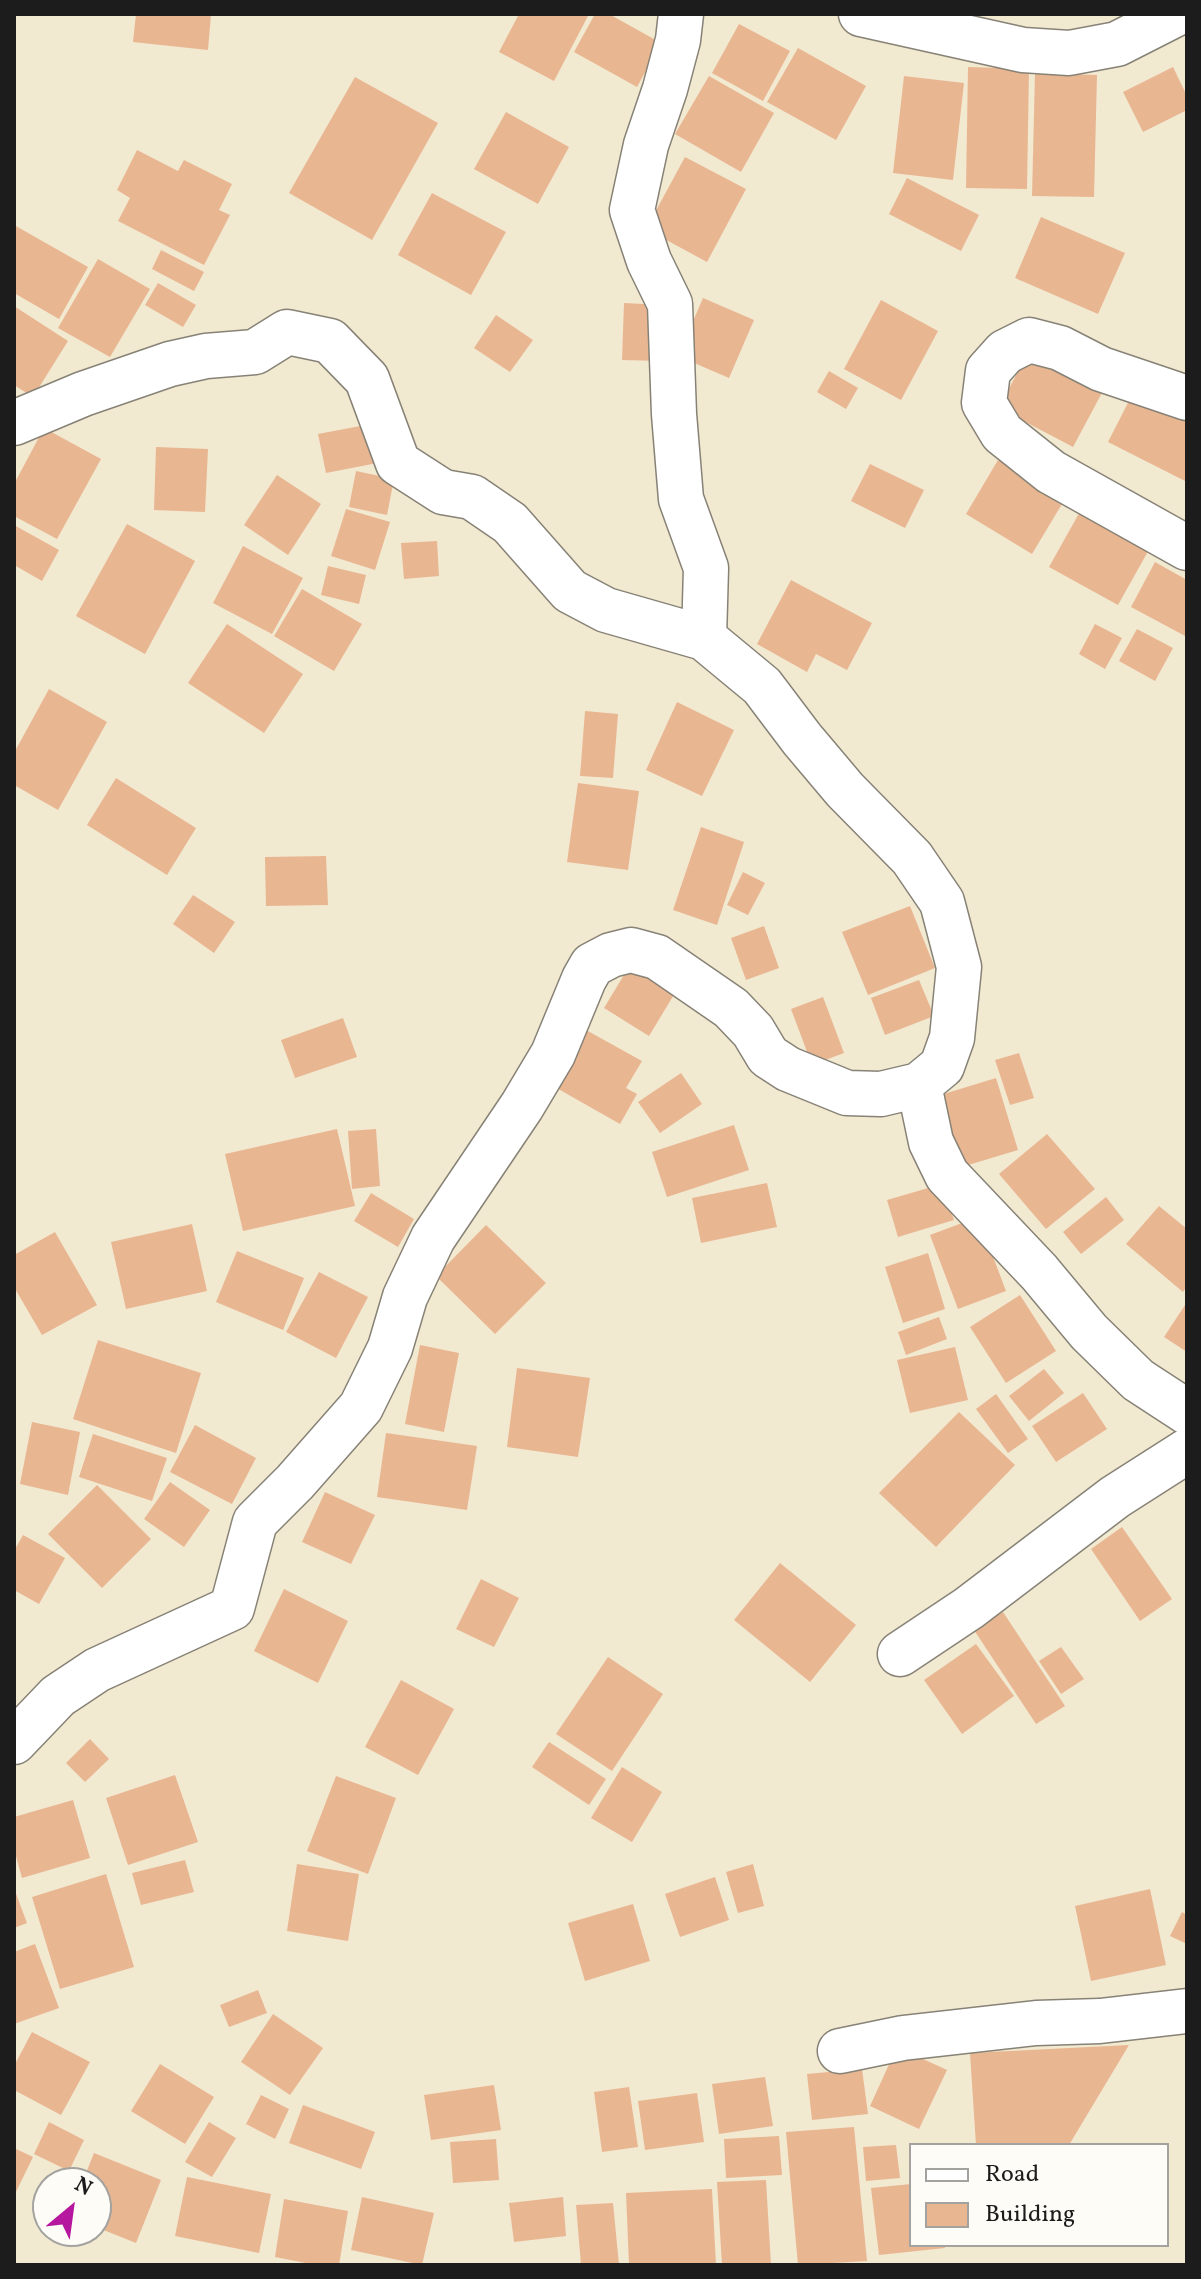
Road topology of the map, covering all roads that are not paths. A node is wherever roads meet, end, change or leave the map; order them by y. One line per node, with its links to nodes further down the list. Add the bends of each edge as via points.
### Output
1 (681, 14): 7 (street, via 632,210 670,304 681,499 706,568)
2 (861, 14): 3 (street, via 1023,50 1069,53 1117,44)
3 (1176, 14)
4 (1187, 398): 6 (street, via 1029,340 1005,352 988,371 984,403 1002,433 1051,472)
5 (14, 423): 7 (street, via 158,367 255,352 287,332 330,341 367,379 398,463 443,492 472,497 510,523 570,591 606,610)
6 (1187, 548)
7 (704, 638): 8 (street, via 762,686 845,790 912,858 942,902 959,967 952,1038 942,1066)
8 (919, 1085): 9 (street, via 931,1142 947,1175 1089,1332 1138,1380); 12 (street, via 881,1094 847,1093 768,1056 731,1008 657,957 631,950 592,965 553,1054 433,1238 361,1407 255,1522 232,1608 97,1670 58,1696)
9 (1187, 1412)
10 (1187, 1451): 11 (street, via 1115,1497)
11 (900, 1654)
12 (14, 1742)
13 (1187, 2011): 14 (street, via 903,2038)
14 (840, 2051)

